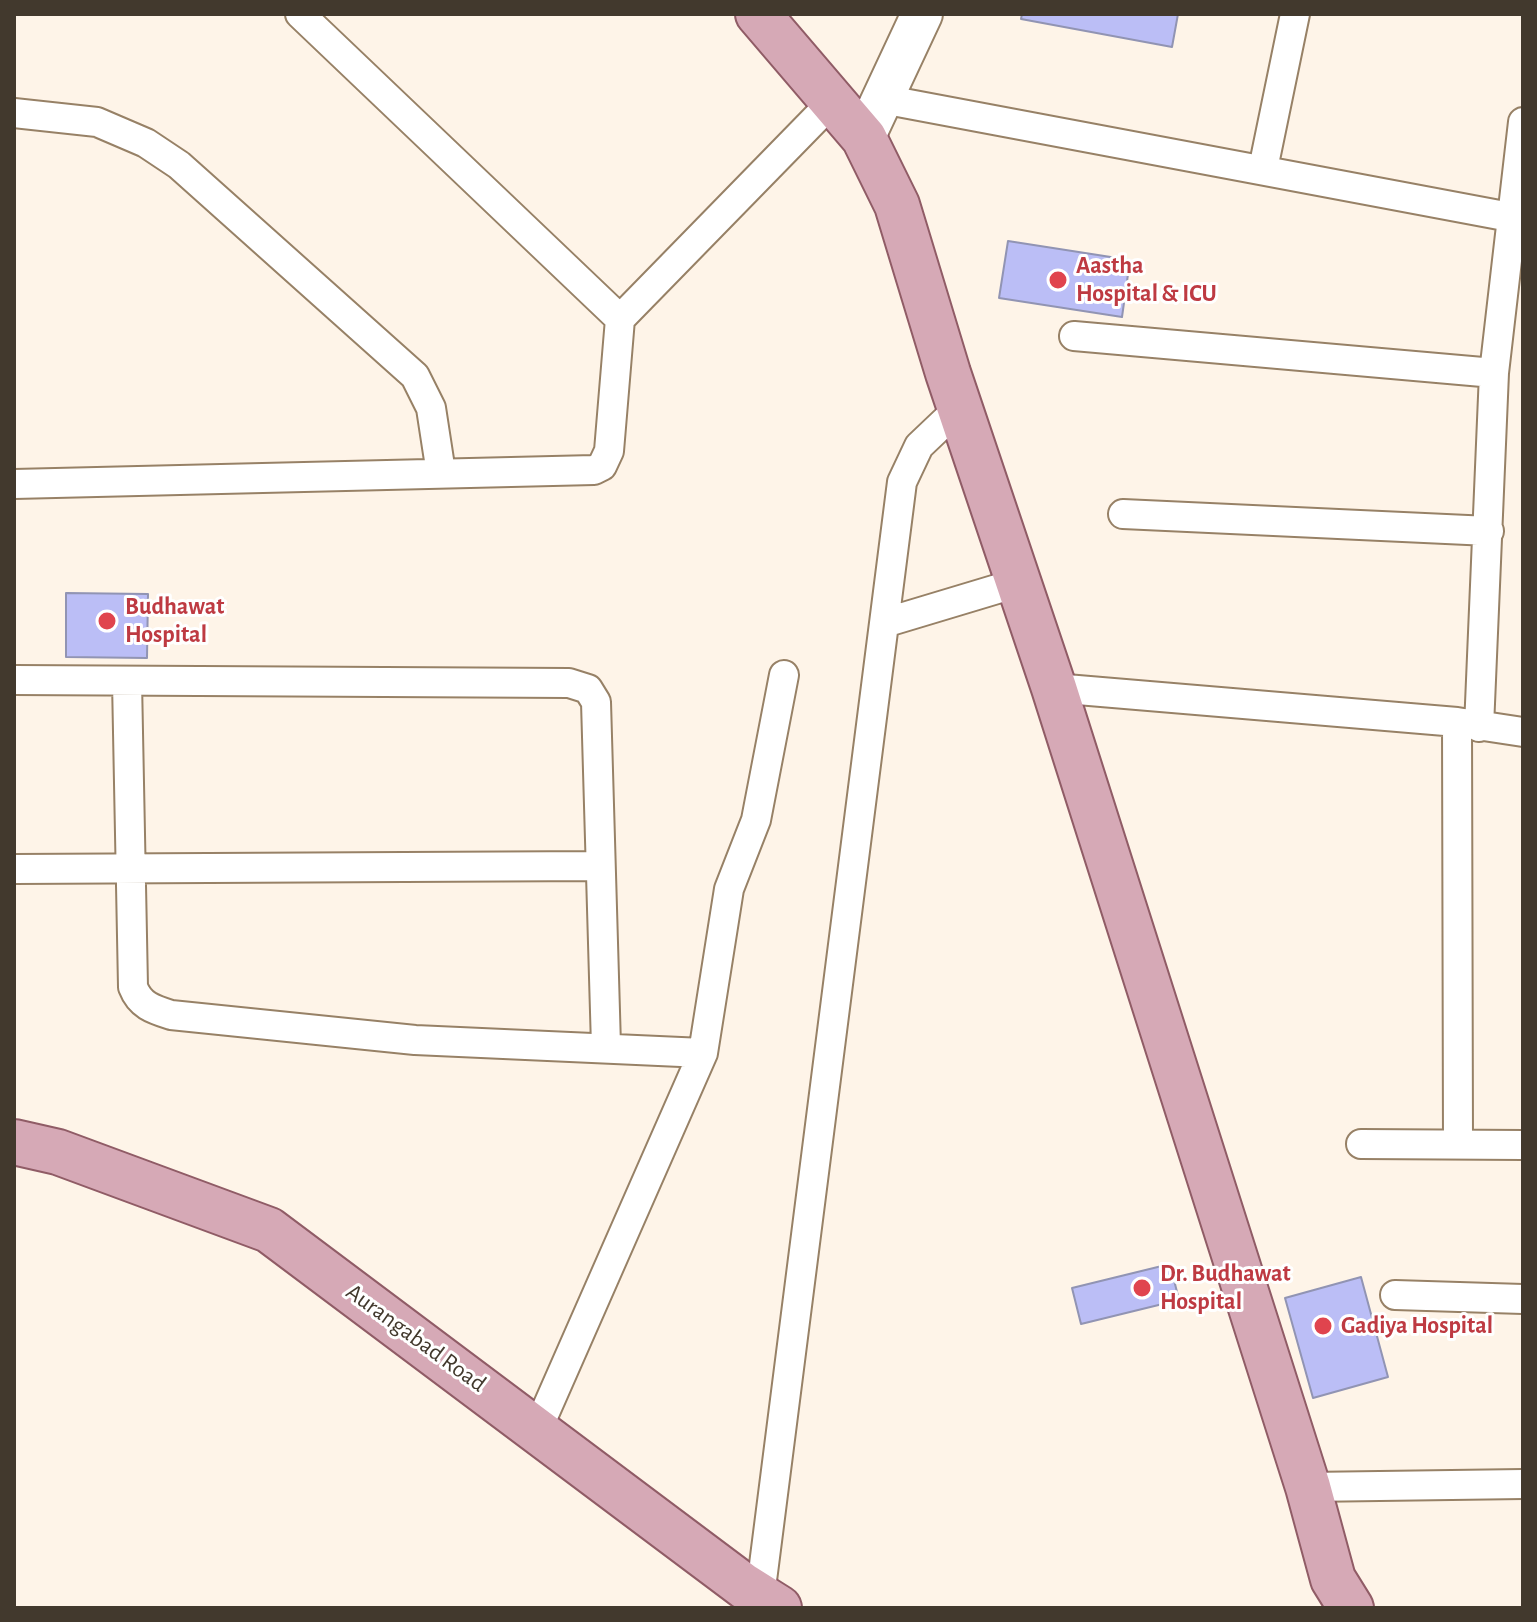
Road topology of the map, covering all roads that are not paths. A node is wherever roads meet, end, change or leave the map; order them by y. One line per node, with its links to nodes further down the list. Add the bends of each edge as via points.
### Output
1 (300, 14): 12 (street)
2 (758, 14): 6 (main road)
3 (922, 14): 5 (street)
4 (1295, 14): 10 (street)
5 (882, 99): 9 (street); 10 (street)
6 (832, 102): 9 (main road); 12 (street)
7 (14, 113): 16 (street, via 97,122 122,130 179,165 415,376 431,408)
8 (1523, 122): 11 (street)
9 (864, 138): 15 (main road, via 897,205)
10 (1263, 169): 11 (street)
11 (1510, 217): 14 (street)
12 (620, 319): 16 (street, via 609,451 602,466)
13 (1074, 336): 14 (street)
14 (1494, 373): 19 (street)
15 (959, 408): 20 (main road); 21 (street, via 919,446 902,482)
16 (441, 473): 17 (street)
17 (14, 484)
18 (1123, 514): 19 (street)
19 (1489, 531): 26 (street)
20 (1017, 583): 21 (street); 25 (main road)
21 (884, 623): 43 (street)
22 (784, 675): 32 (street, via 756,820 727,897)
23 (14, 680): 24 (street)
24 (127, 681): 28 (street, via 579,685 596,702); 30 (street)
25 (1054, 688): 26 (street); 41 (main road)
26 (1468, 725): 27 (street); 35 (street)
27 (1523, 732)
28 (599, 866): 30 (street); 31 (street)
29 (14, 869): 30 (street)
30 (129, 869): 31 (street, via 133,987 149,1008 171,1015 415,1040)
31 (606, 1046): 32 (street)
32 (703, 1053): 39 (street)
33 (14, 1142): 39 (main road, Aurangabad Road, via 58,1152 269,1230)
34 (1361, 1144): 35 (street)
35 (1458, 1144): 36 (street)
36 (1523, 1145)
37 (1395, 1295): 38 (street)
38 (1523, 1299)
39 (538, 1428): 43 (main road, Aurangabad Road)
40 (1523, 1484): 41 (street)
41 (1308, 1487): 42 (main road)
42 (1337, 1598)
43 (756, 1600)

